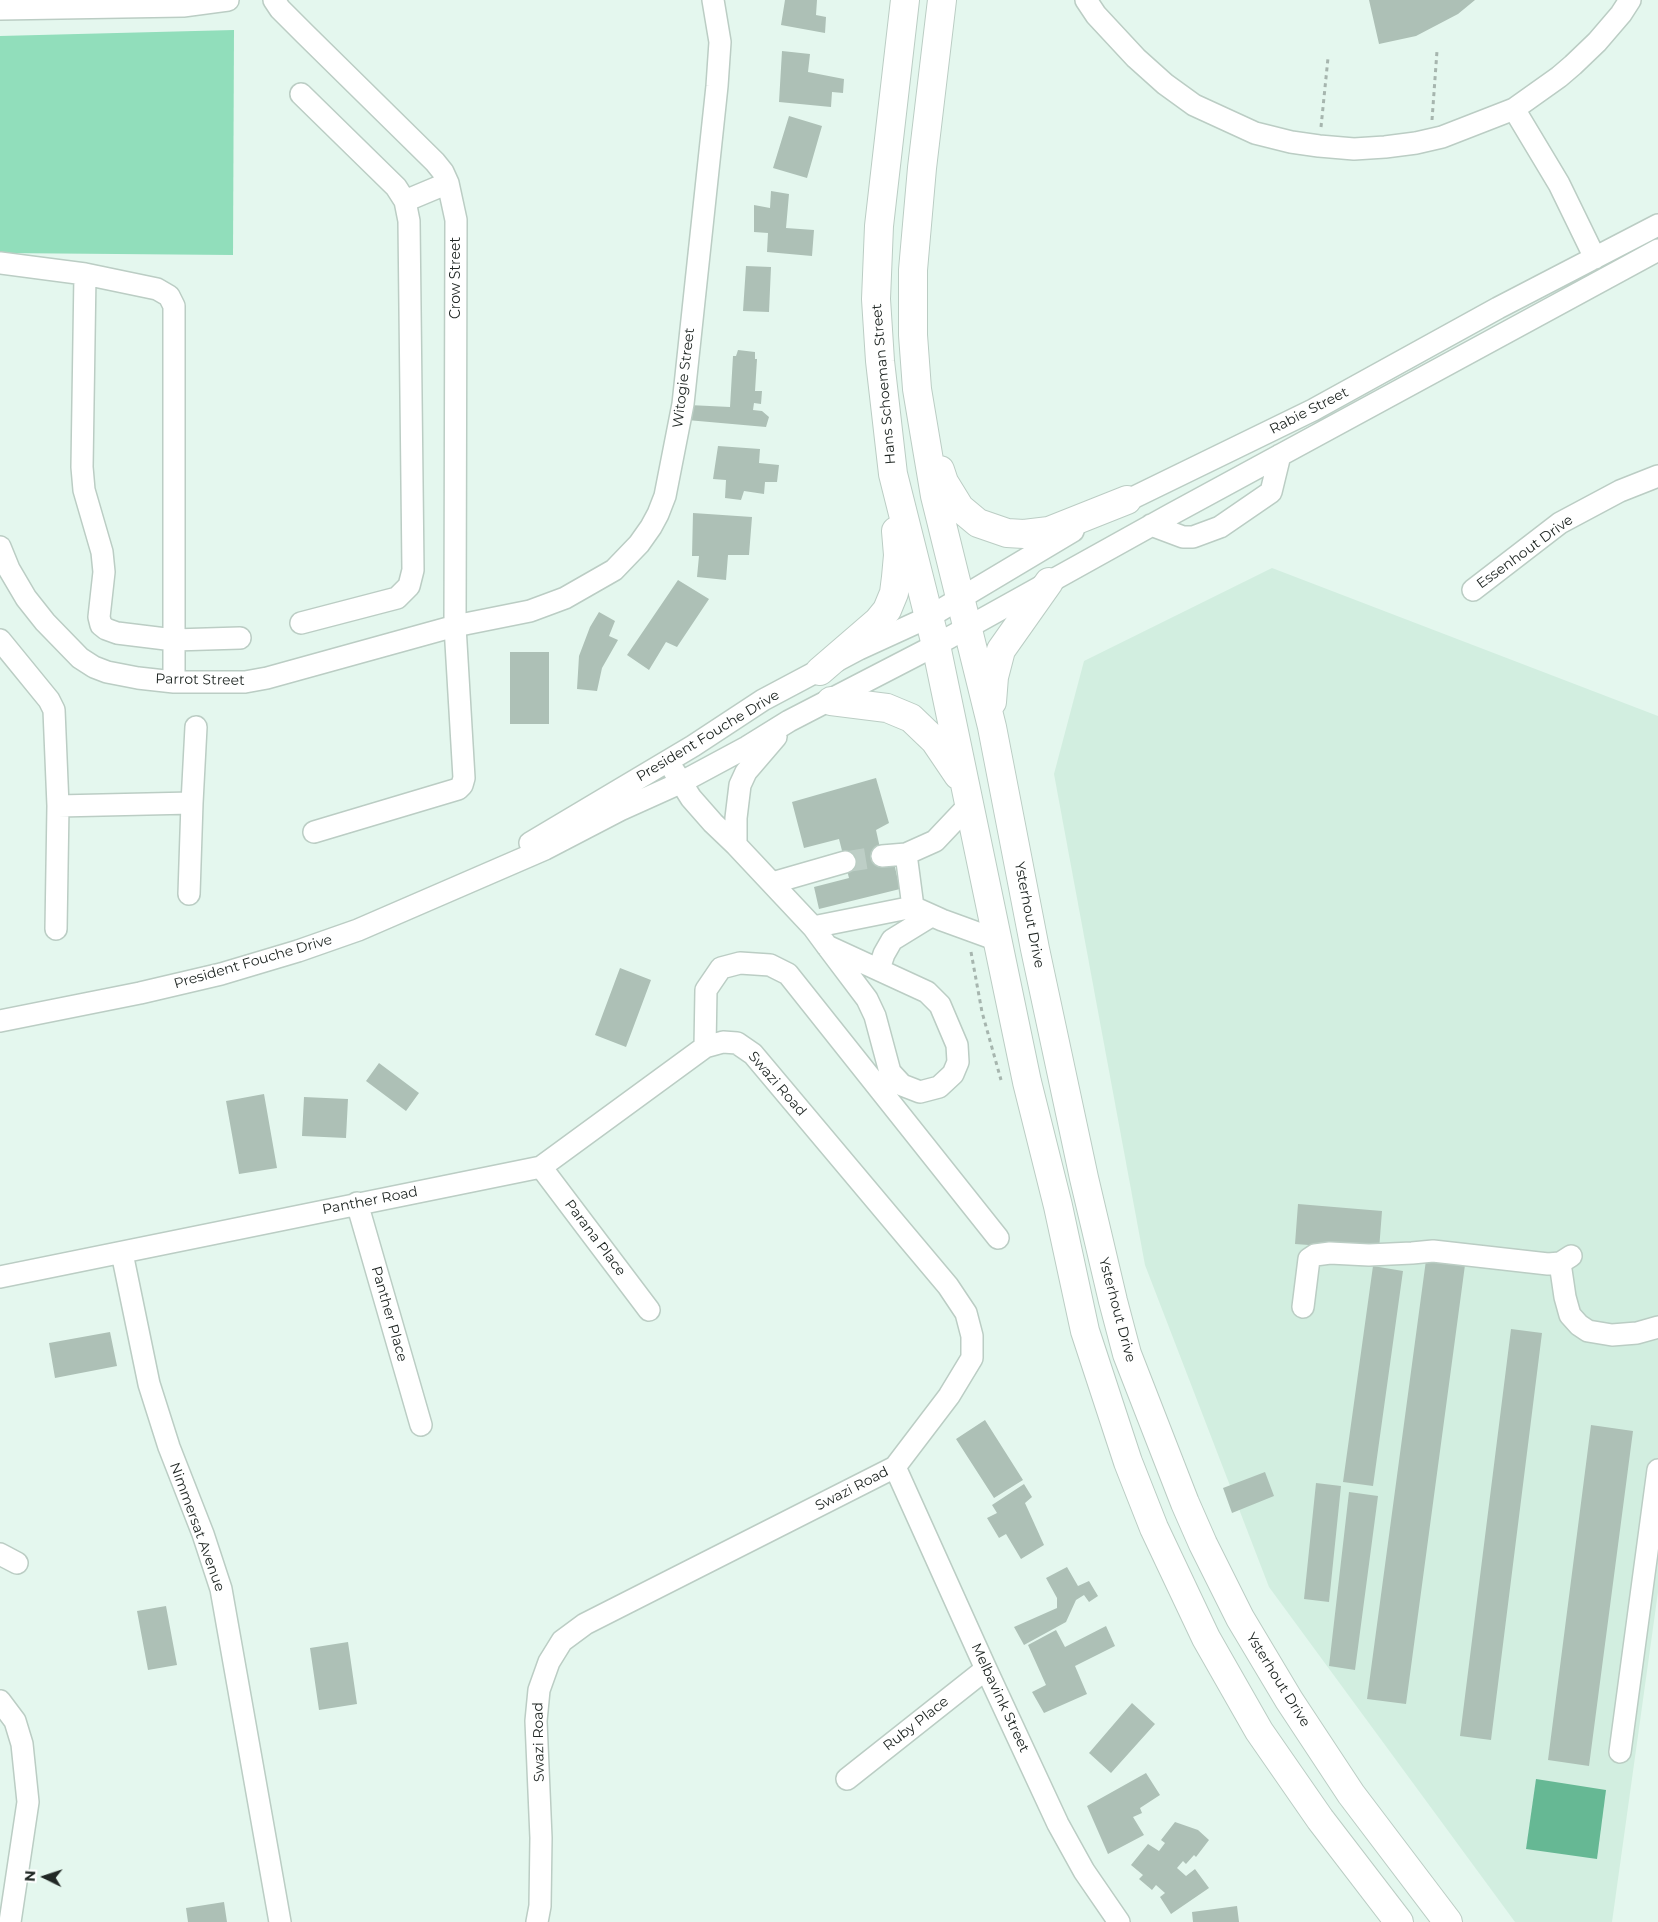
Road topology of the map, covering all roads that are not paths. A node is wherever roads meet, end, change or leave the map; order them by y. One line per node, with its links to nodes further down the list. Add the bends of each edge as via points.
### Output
1 (228, 0): 8 (street, via 183,6)
2 (274, 0): 11 (street, Crow Street, via 428,152)
3 (713, 0): 30 (street, Witogie Street, via 720,42 718,86 682,404 665,496 651,527 614,570 556,602 530,611)
4 (905, 0): 20 (main road, Hans Schoeman Street, via 880,217 876,299)
5 (942, 0): 18 (main road, via 914,262 912,297)
6 (1086, 0): 10 (street, via 1136,58 1165,84 1194,105 1255,133 1319,146 1385,148 1430,140)
7 (1630, 0): 10 (street, via 1574,65)
8 (0, 9)
9 (301, 94): 12 (street, via 396,187)
10 (1514, 109): 15 (street, via 1559,184)
11 (448, 183): 12 (street); 30 (street, Crow Street, via 456,220)
12 (405, 201): 29 (street, via 409,221 413,570 410,586 397,598)
13 (1658, 225): 15 (street, Rabie Street)
14 (1658, 250): 19 (street, Rabie Street)
15 (1595, 258): 22 (street, Rabie Street, via 1314,410)
16 (0, 263): 17 (street)
17 (85, 274): 34 (street, via 82,467 84,490 102,552 104,572 99,617 101,625 117,633); 34 (street, via 157,289 170,296 174,306)
18 (917, 389): 22 (main road, via 944,482 960,508 978,523 1007,533 1037,534); 27 (main road, via 930,471)
19 (1280, 455): 23 (street, Rabie Street); 23 (street, via 1271,492 1220,528 1183,537)
20 (893, 474): 28 (main road, Hans Schoeman Street); 36 (main road, via 898,554 894,593 878,621)
21 (1658, 476): 26 (street, Essenhout Drive, via 1620,491 1560,523)
22 (1127, 500): 27 (street, Rabie Street)
23 (1151, 526): 25 (street, Rabie Street)
24 (0, 547): 37 (street, Parrot Street, via 26,598 80,658 107,672)
25 (1049, 582): 31 (street, Rabie Street); 41 (main road, via 1001,650 992,692)
26 (1473, 590)
27 (960, 597): 28 (street, Rabie Street); 31 (main road)
28 (928, 617): 35 (main road, Hans Schoeman Street); 36 (street, President Fouche Drive)
29 (301, 622)
30 (455, 626): 37 (street, Parrot Street, via 267,678 245,682); 47 (street, Crow Street, via 462,785 458,789)
31 (968, 626): 35 (street, Rabie Street); 41 (main road, Ysterhout Drive)
32 (240, 638): 34 (street)
33 (0, 640): 46 (street, via 52,704)
34 (174, 640): 37 (street)
35 (936, 645): 38 (street, President Fouche Drive); 44 (main road)
36 (820, 671): 42 (street, President Fouche Drive, via 763,700)
37 (174, 682)
38 (831, 701): 39 (street, President Fouche Drive); 44 (main road, via 887,708 911,718 935,741)
39 (789, 722): 43 (street, President Fouche Drive); 48 (street, via 746,772 740,785)
40 (196, 727): 45 (street)
41 (992, 727): 84 (main road, Ysterhout Drive, via 1080,1159 1127,1354 1185,1503 1240,1618 1351,1794)
42 (668, 761): 43 (street); 52 (street, President Fouche Drive, via 538,836)
43 (680, 783): 48 (street); 52 (street, President Fouche Drive, via 545,849)
44 (968, 796): 49 (street, via 935,841); 58 (main road)
45 (192, 803): 46 (street); 54 (street)
46 (58, 806): 57 (street)
47 (314, 832)
48 (736, 845): 53 (street)
49 (906, 854): 50 (street); 55 (street)
50 (882, 856)
51 (845, 862): 53 (street)
52 (496, 869): 61 (street, President Fouche Drive, via 358,930 221,974)
53 (772, 882): 56 (street)
54 (189, 894)
55 (922, 911): 56 (street); 58 (street); 60 (street, via 892,940)
56 (813, 927): 59 (street)
57 (56, 929)
58 (997, 940): 83 (main road, via 1085,1331 1128,1462 1154,1528 1206,1638 1258,1732)
59 (827, 946): 60 (street); 60 (street, via 867,999 875,1016 890,1072 902,1085 920,1092 939,1086 953,1074 958,1062 957,1045 940,1005 927,992)
60 (880, 969)
61 (0, 1021)
62 (706, 1047): 63 (street, Panther Road); 65 (street, via 706,990 721,968 740,963 770,966 788,974); 72 (street, Swazi Road, via 730,1042 753,1054 948,1286 966,1313 972,1336 972,1358 949,1396)
63 (541, 1167): 64 (street, Panther Road); 69 (street, Parana Place)
64 (357, 1203): 66 (street, Panther Road); 71 (street, Panther Place)
65 (998, 1238)
66 (122, 1253): 67 (street, Panther Road); 80 (street, Nimmersat Avenue, via 149,1384 221,1589)
67 (0, 1276)
68 (1303, 1307): 70 (street, via 1309,1259 1315,1255 1433,1251 1535,1263 1566,1260 1565,1297 1570,1315 1579,1325 1588,1331 1612,1335)
69 (649, 1310)
70 (1658, 1327)
71 (421, 1425)
72 (896, 1467): 74 (street, Melbavink Street); 81 (street, Swazi Road, via 585,1624 562,1641 549,1662 539,1690 536,1713 541,1838)
73 (1658, 1470): 76 (street)
74 (986, 1669): 77 (street, Ruby Place); 82 (street, Melbavink Street, via 1058,1824 1084,1871)
75 (0, 1701): 78 (street, via 15,1721 22,1744 28,1802)
76 (1620, 1752)
77 (847, 1779)
78 (8, 1876): 79 (street)
79 (10, 1922)
80 (280, 1922)
81 (538, 1922)
82 (1119, 1922)
83 (1399, 1922)
84 (1448, 1922)

